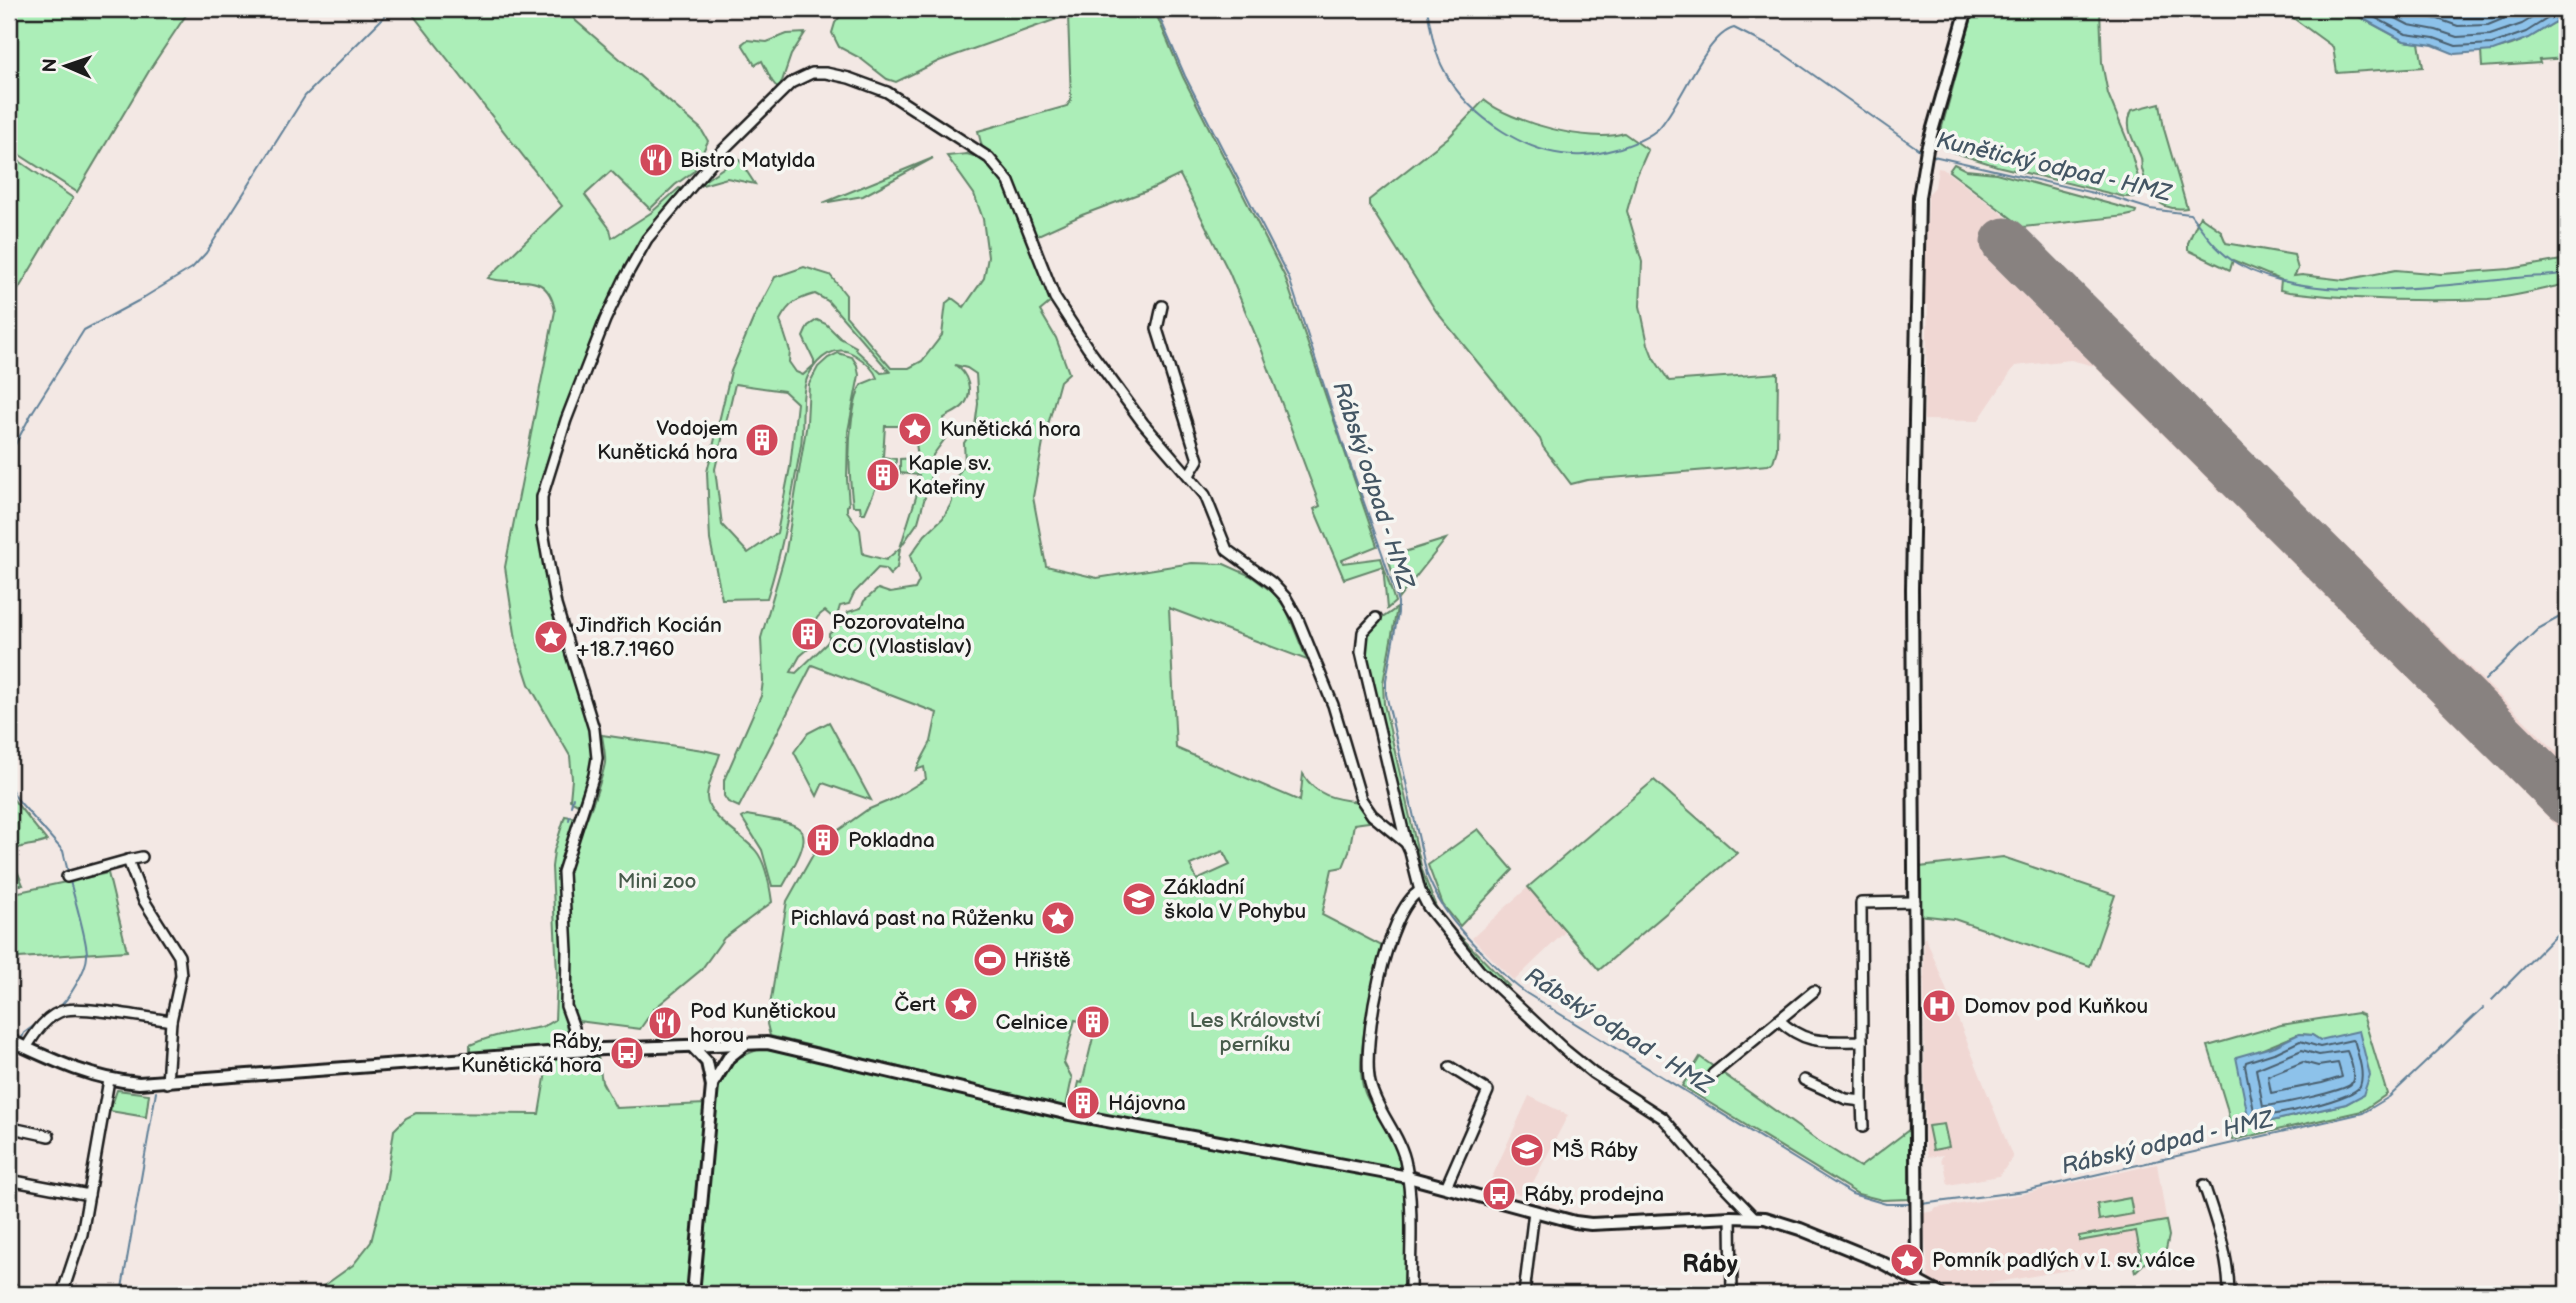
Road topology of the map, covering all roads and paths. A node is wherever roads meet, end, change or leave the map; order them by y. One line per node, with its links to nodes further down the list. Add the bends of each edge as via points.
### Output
1 (1967, 9): 10 (street, via 1926,153 1919,197 1912,518)
2 (1162, 306): 3 (street, via 1157,329 1198,460)
3 (1189, 475): 5 (street, via 1206,498 1227,550 1279,589 1291,606 1333,705 1361,799 1372,815); 18 (street, via 1128,403 1055,298 1009,182 989,158 872,86 827,73 791,83 704,169 647,239 605,320 542,497 542,526 556,605 591,717 597,758 564,872 566,1006 574,1028)
4 (1376, 618): 5 (street, via 1363,632 1361,652)
5 (1406, 843): 9 (street)
6 (142, 857): 7 (street)
7 (128, 860): 8 (street); 13 (street, via 143,899 179,956)
8 (70, 876)
9 (1420, 891): 30 (street, via 1407,901 1387,943 1368,1053 1373,1096 1402,1147); 37 (street, via 1479,970 1584,1066 1663,1118)
10 (1915, 902): 14 (street, via 1861,903); 38 (street)
11 (1814, 991): 12 (street)
12 (1779, 1020): 14 (street, via 1808,1039); 20 (street)
13 (171, 1021): 15 (street, via 67,1010); 23 (street)
14 (1861, 1041): 25 (street)
15 (18, 1044): 21 (street)
16 (744, 1044): 17 (street); 24 (street, via 725,1062); 30 (street, via 767,1043 1069,1114)
17 (692, 1046): 18 (street); 24 (street, via 707,1062)
18 (575, 1051): 23 (street)
19 (1450, 1067): 33 (street, via 1488,1091)
20 (1713, 1074)
21 (109, 1080): 23 (street); 34 (street)
22 (1804, 1080): 25 (street, via 1846,1099)
23 (167, 1083)
24 (712, 1086): 40 (street)
25 (1862, 1101): 27 (street)
26 (11, 1126): 28 (street); 29 (street)
27 (1863, 1127)
28 (49, 1136)
29 (9, 1146)
30 (1408, 1177): 33 (street); 41 (street)
31 (9, 1180): 34 (street)
32 (2204, 1185): 45 (street, via 2220,1232)
33 (1446, 1187): 35 (street)
34 (89, 1195): 39 (street, via 82,1234)
35 (1534, 1211): 36 (street, via 1591,1224); 42 (street)
36 (1731, 1217): 37 (street); 43 (street)
37 (1754, 1217): 38 (street, via 1800,1229)
38 (1917, 1280): 44 (street)
39 (62, 1294)
40 (693, 1294)
41 (1410, 1294)
42 (1524, 1294)
43 (1732, 1294)
44 (1940, 1294)
45 (2229, 1294)

